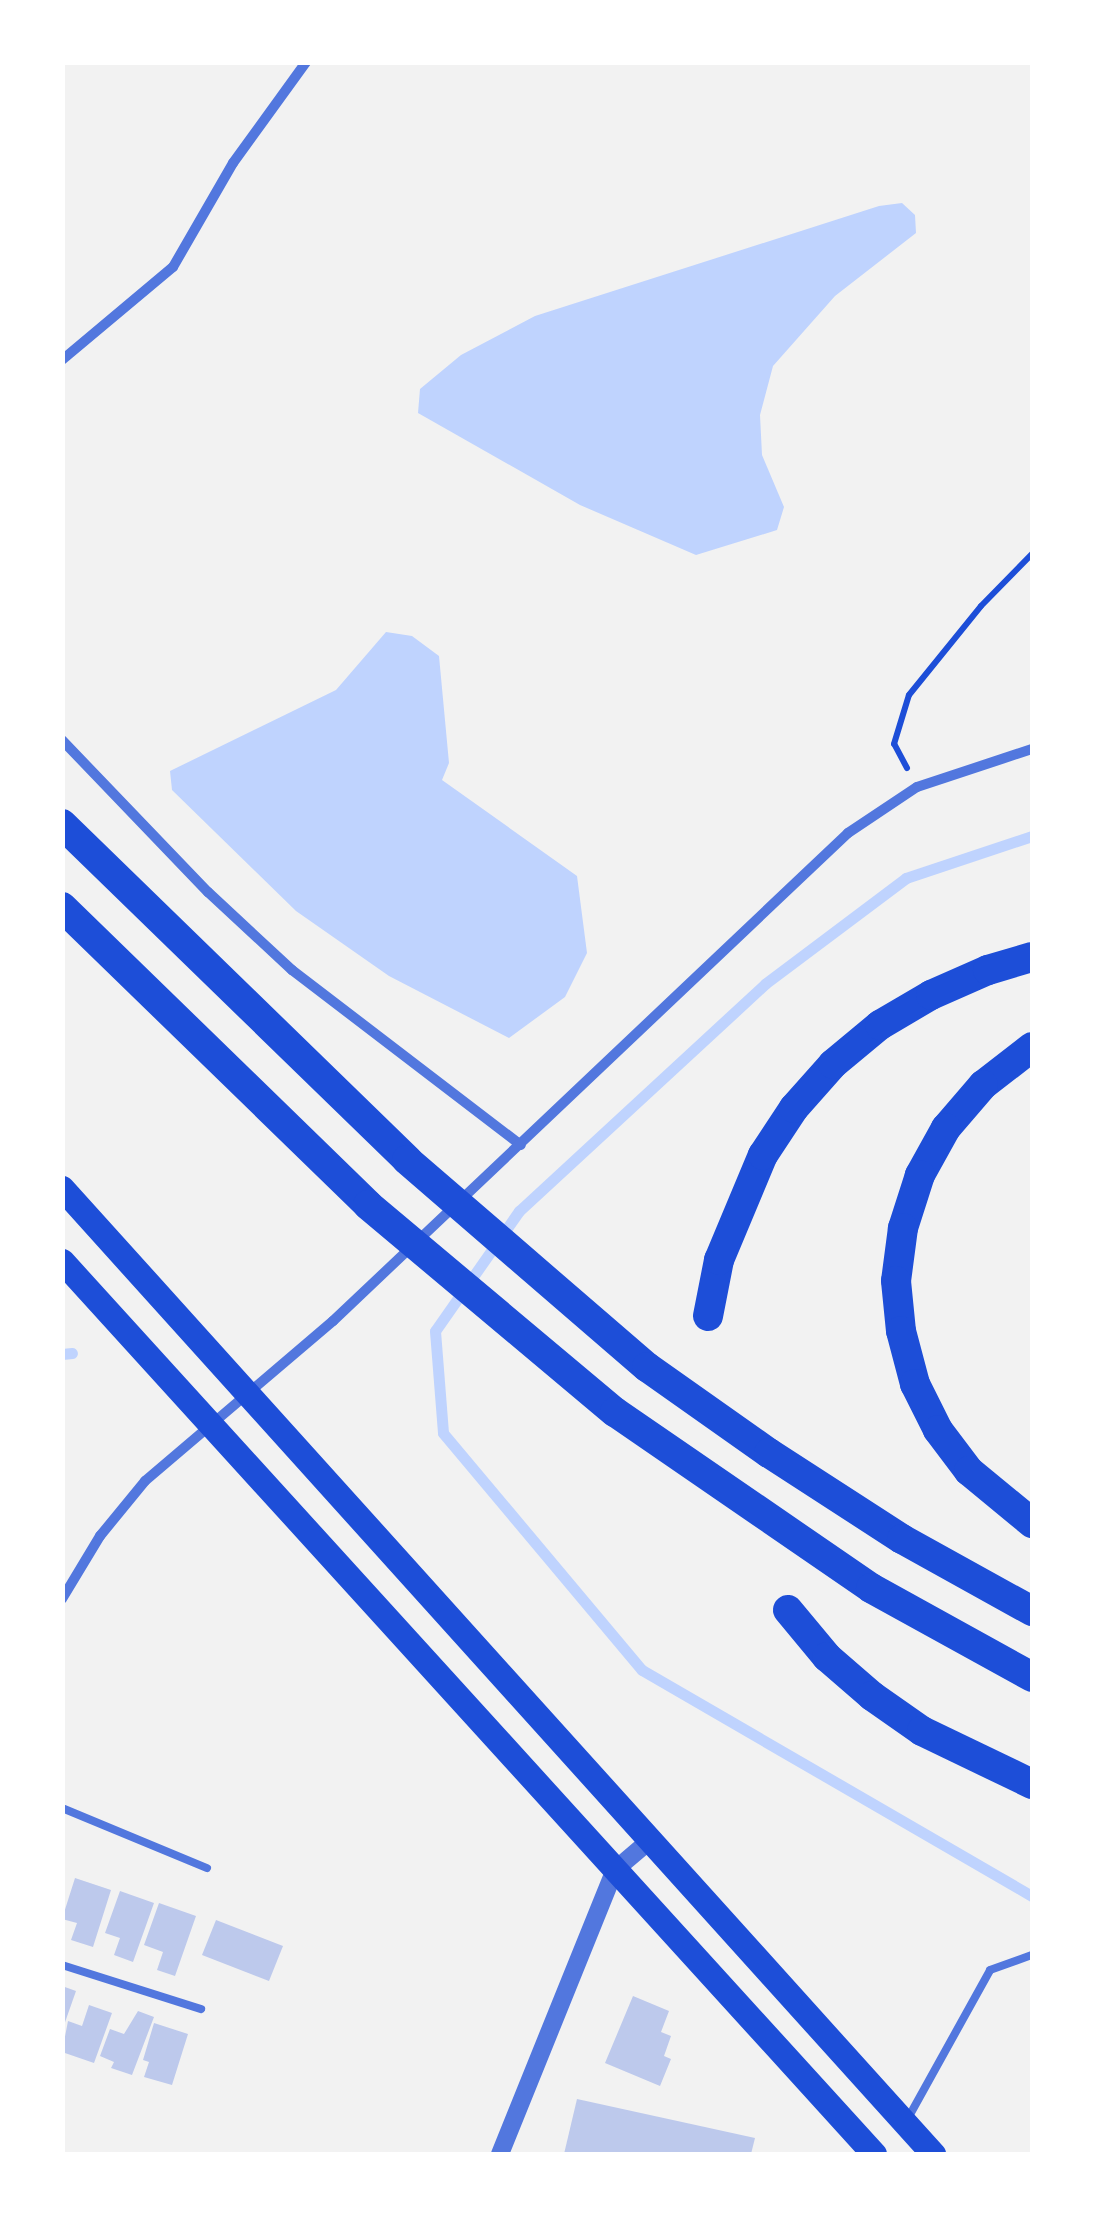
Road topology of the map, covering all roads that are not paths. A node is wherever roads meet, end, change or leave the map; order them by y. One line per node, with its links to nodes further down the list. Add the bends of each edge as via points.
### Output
1 (306, 62): 2 (street, via 233,163 173,267)
2 (62, 360)
3 (62, 740): 9 (street, via 292,970)
4 (1032, 749): 9 (street, via 918,787 848,833)
5 (62, 824): 18 (highway, via 406,1160 647,1366 902,1539)
6 (62, 908): 19 (highway, via 368,1205 615,1412 872,1588)
7 (1032, 957): 12 (highway, via 931,994 880,1025 794,1108 763,1155 719,1260)
8 (1032, 1046): 15 (highway, via 982,1085 946,1128 902,1228 896,1281 915,1384 938,1430 969,1471)
9 (522, 1145): 13 (street)
10 (62, 1188): 13 (main road)
11 (62, 1261): 14 (main road)
12 (708, 1316)
13 (250, 1393): 14 (street); 22 (main road)
14 (212, 1427): 16 (street, via 145,1481 100,1536); 24 (main road)
15 (1032, 1522)
16 (62, 1599)
17 (788, 1610): 20 (highway, via 826,1657 922,1732)
18 (1032, 1611)
19 (1032, 1677)
20 (1032, 1784)
21 (62, 1808): 23 (lane)
22 (648, 1842): 24 (street); 28 (main road)
23 (207, 1868)
24 (614, 1870): 29 (street); 30 (main road)
25 (1032, 1954): 28 (lane, via 990,1970)
26 (62, 1964): 27 (lane)
27 (201, 2009)
28 (905, 2124): 31 (main road)
29 (500, 2154)
30 (874, 2154)
31 (933, 2154)

